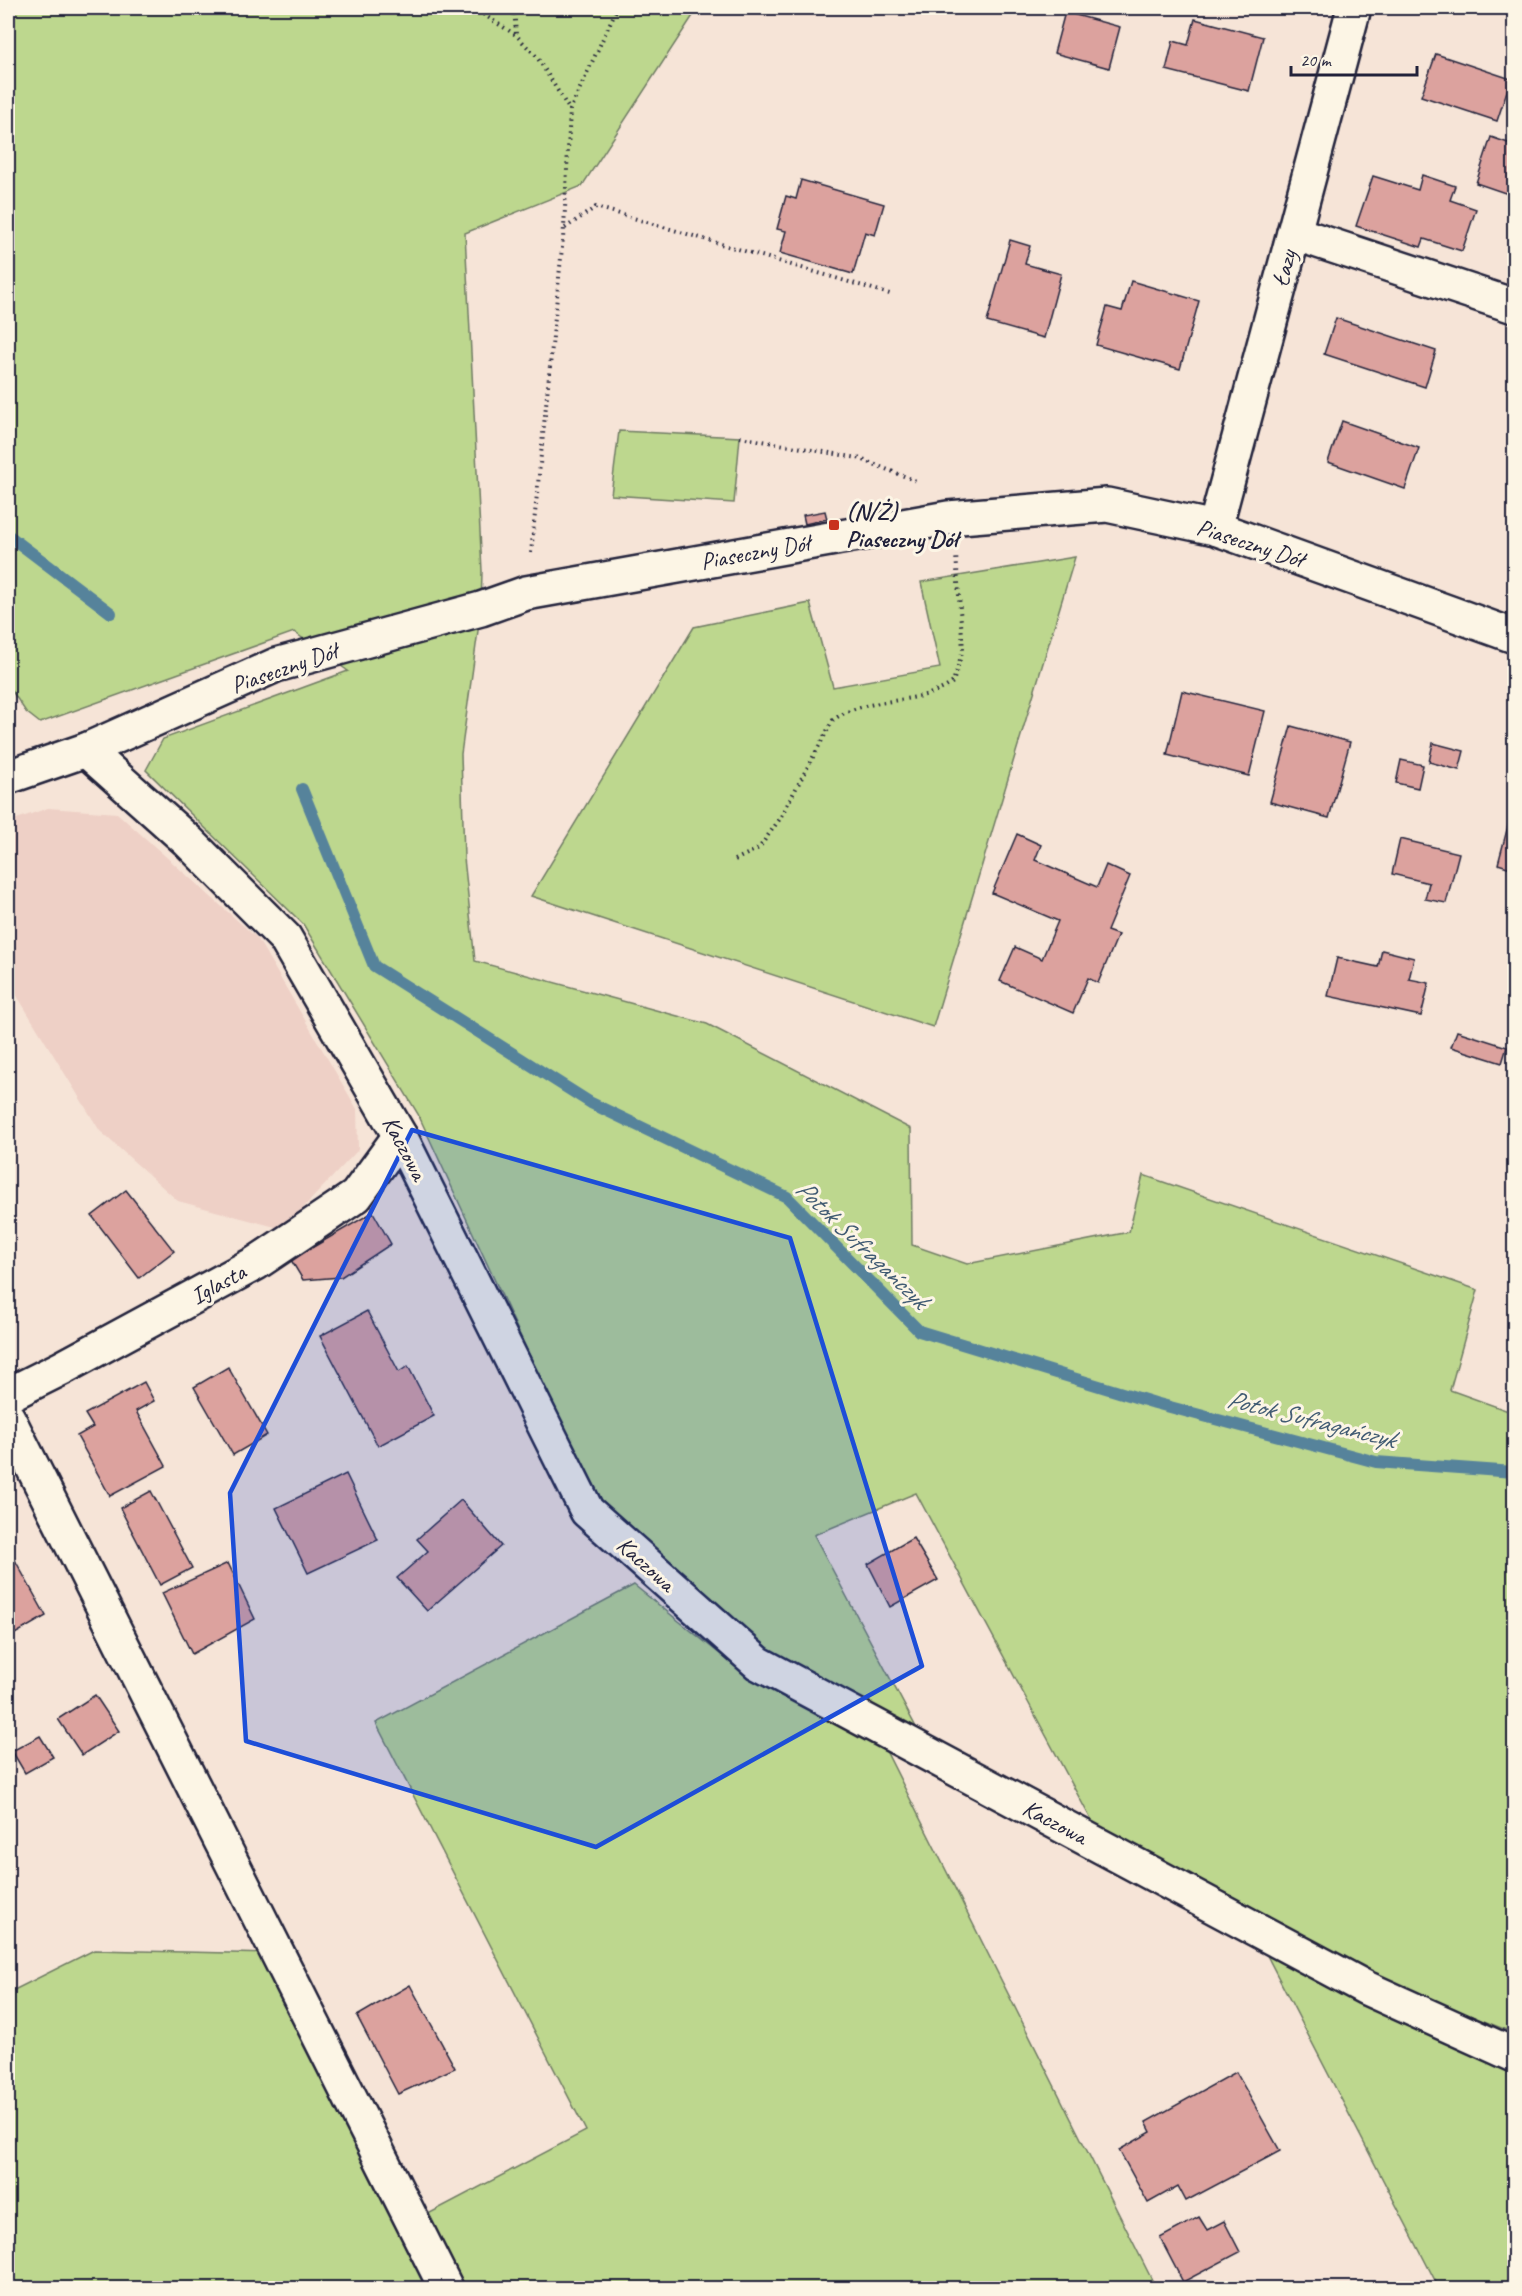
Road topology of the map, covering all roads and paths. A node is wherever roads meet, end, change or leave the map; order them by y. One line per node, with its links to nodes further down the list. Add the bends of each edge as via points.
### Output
1 (473, 8): 5 (path)
2 (514, 8): 5 (path)
3 (617, 8): 6 (path)
4 (1354, 8): 8 (street, Łazy)
5 (516, 35): 6 (path, via 537,57)
6 (570, 110): 7 (path)
7 (564, 228): 9 (path, via 596,207); 14 (path)
8 (1294, 233): 10 (street); 13 (street, Łazy)
9 (893, 295)
10 (1515, 306)
11 (740, 437): 12 (path, via 858,458 918,482 937,496)
12 (948, 518): 13 (street, Piaseczny Dół, via 1107,505); 14 (street, Piaseczny Dół); 18 (path, via 963,618 963,650 954,682 933,692 848,710 833,720 779,820 759,848)
13 (1215, 528): 15 (street, Piaseczny Dół)
14 (526, 593): 16 (street, Piaseczny Dół, via 276,666)
15 (1515, 636)
16 (86, 750): 17 (street, Piaseczny Dół); 19 (street, Kaczowa, via 188,840 285,938)
17 (8, 777)
18 (735, 860)
19 (400, 1136): 20 (street, Iglasta, via 356,1197 256,1263); 22 (street, Kaczowa, via 587,1511 758,1663 1365,1988)
20 (8, 1395)
21 (8, 1418): 23 (street)
22 (1515, 2055)
23 (446, 2289)

